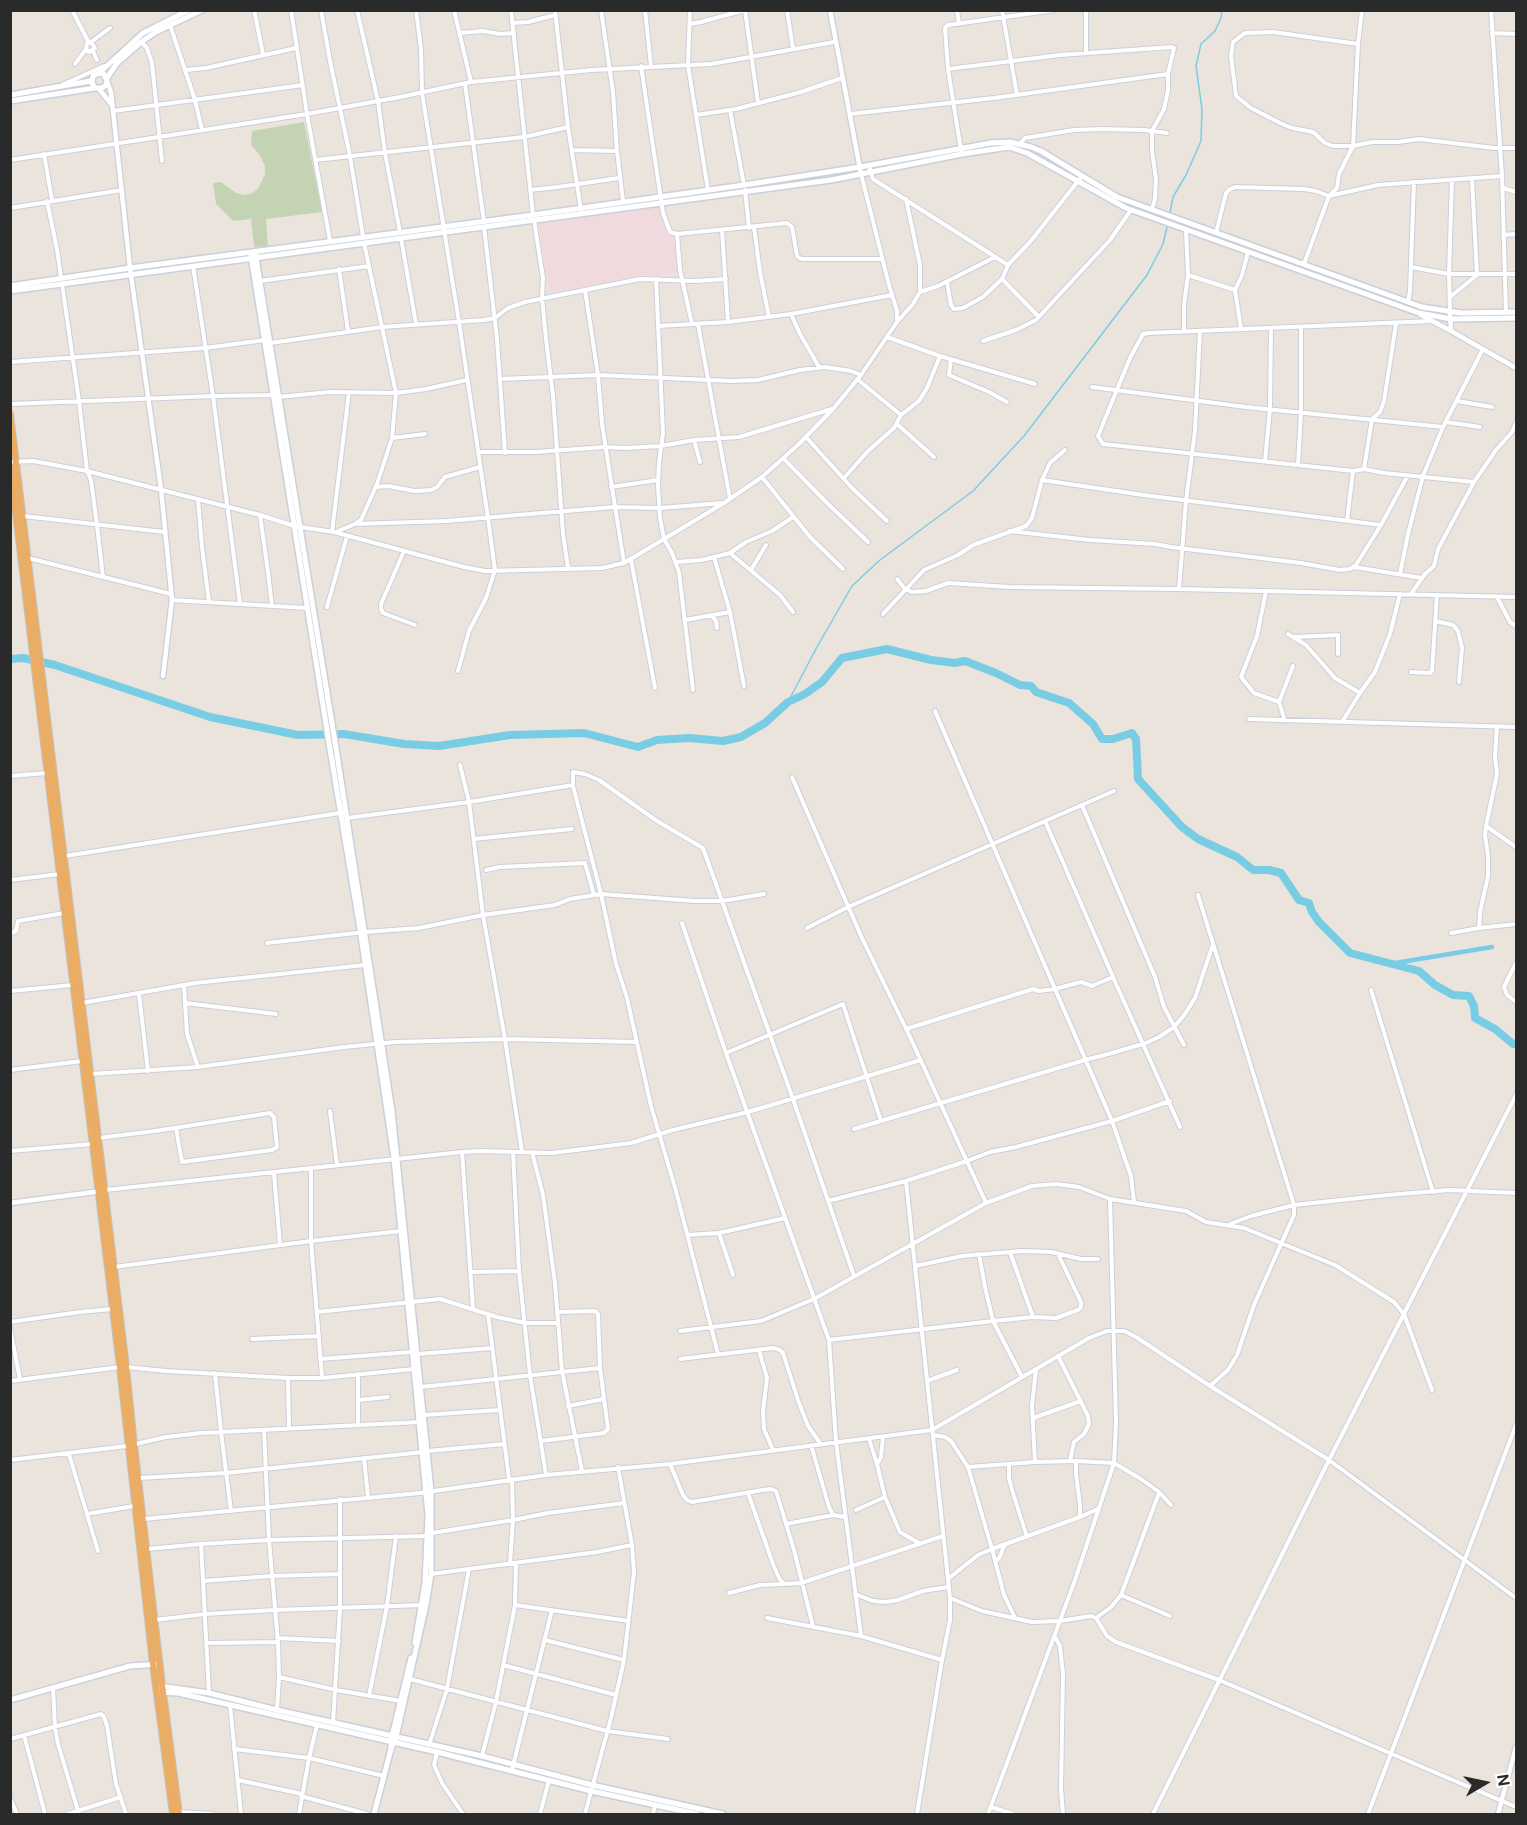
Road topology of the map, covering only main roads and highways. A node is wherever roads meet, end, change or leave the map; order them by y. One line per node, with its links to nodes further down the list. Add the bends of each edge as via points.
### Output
1 (189, 10): 3 (main road, via 142,33)
2 (202, 10): 4 (main road, via 141,42 117,63)
3 (99, 73): 4 (main road); 5 (main road)
4 (107, 80): 6 (main road, via 106,86)
5 (91, 81): 6 (main road); 7 (main road)
6 (97, 88): 8 (main road)
7 (10, 95)
8 (10, 101)
9 (961, 151): 10 (main road, via 861,171); 19 (main road, via 1018,149 1111,202); 19 (main road, via 1001,142 1041,151 1117,196)
10 (744, 187): 11 (main road); 11 (main road)
11 (661, 199): 12 (main road); 12 (main road, via 623,201)
12 (581, 211): 13 (main road)
13 (364, 240): 14 (main road); 14 (main road, via 330,241)
14 (253, 255): 15 (main road); 15 (main road, via 193,266); 23 (main road); 23 (main road)
15 (130, 271): 16 (main road)
16 (61, 281): 17 (main road); 18 (main road)
17 (10, 286)
18 (10, 291)
19 (1407, 306): 21 (main road); 21 (main road, via 1419,313)
20 (1516, 312): 21 (main road)
21 (1450, 315): 22 (main road)
22 (1516, 318)
23 (267, 341): 26 (main road)
24 (10, 414): 25 (highway)
25 (12, 462): 27 (highway); 27 (highway, via 23,516)
26 (297, 527): 29 (main road); 29 (main road, via 307,608)
27 (35, 640): 28 (highway)
28 (39, 672): 30 (highway); 30 (highway, via 65,856)
29 (326, 705): 31 (main road)
30 (63, 874): 34 (highway, via 91,1074); 34 (highway, via 82,1061)
31 (363, 932): 32 (main road); 32 (main road)
32 (380, 1043): 33 (main road)
33 (396, 1158): 35 (main road); 35 (main road)
34 (101, 1191): 37 (highway, via 114,1267); 37 (highway, via 112,1309)
35 (410, 1301): 36 (main road)
36 (416, 1353): 39 (main road); 39 (main road)
37 (123, 1367): 38 (highway)
38 (131, 1446): 42 (highway, via 134,1506); 42 (highway, via 155,1620)
39 (426, 1452): 40 (main road)
40 (430, 1534): 41 (main road); 41 (main road, via 431,1574)
41 (424, 1605): 45 (main road); 45 (main road, via 410,1679)
42 (156, 1664): 43 (highway); 44 (main road, via 130,1666)
43 (160, 1689): 45 (main road); 45 (main road, via 209,1693); 49 (highway)
44 (10, 1700)
45 (393, 1739): 46 (main road); 46 (main road, via 482,1756); 50 (main road)
46 (513, 1768): 47 (main road); 47 (main road)
47 (592, 1788): 48 (main road); 48 (main road)
48 (676, 1809): 51 (main road); 52 (main road)
49 (177, 1814)
50 (374, 1815)
51 (697, 1815)
52 (723, 1815)

